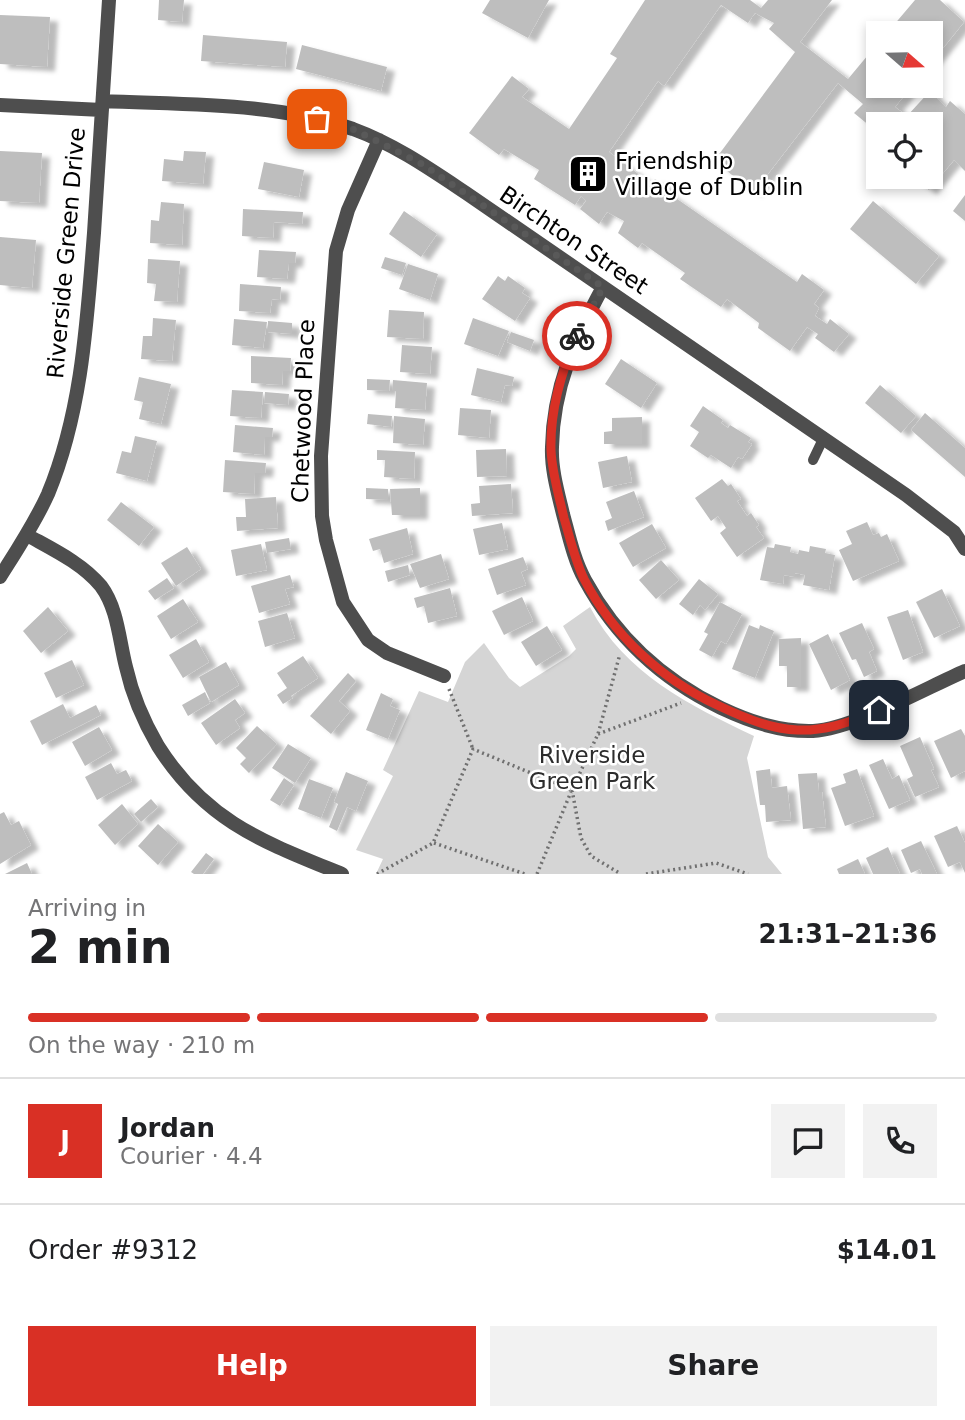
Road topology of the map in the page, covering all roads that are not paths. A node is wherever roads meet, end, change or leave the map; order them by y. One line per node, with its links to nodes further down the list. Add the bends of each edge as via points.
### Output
1 (108, 0): 3 (street, Riverside Green Drive)
2 (0, 105): 3 (street, Birchton Street)
3 (102, 105): 4 (street, Birchton Street, via 283,112); 8 (street, Riverside Green Drive, via 80,374 54,477)
4 (379, 140): 5 (street, Birchton Street, via 422,164); 12 (street, Chetwood Place, via 348,210 336,251 321,456 322,516 343,602 368,640 387,653)
5 (603, 287): 6 (street, Birchton Street); 11 (street, via 569,355 557,398 551,450 557,491 580,569 634,648 690,693 746,720 790,731 816,731 858,719)
6 (824, 437): 7 (lane); 9 (street, Birchton Street, via 954,532)
7 (813, 460)
8 (27, 535): 10 (street, Riverside Green Drive); 13 (street, via 82,568 101,586 115,616 136,702 158,745 199,797 254,837)
9 (965, 549)
10 (0, 577)
11 (965, 671)
12 (444, 676)
13 (342, 874)

